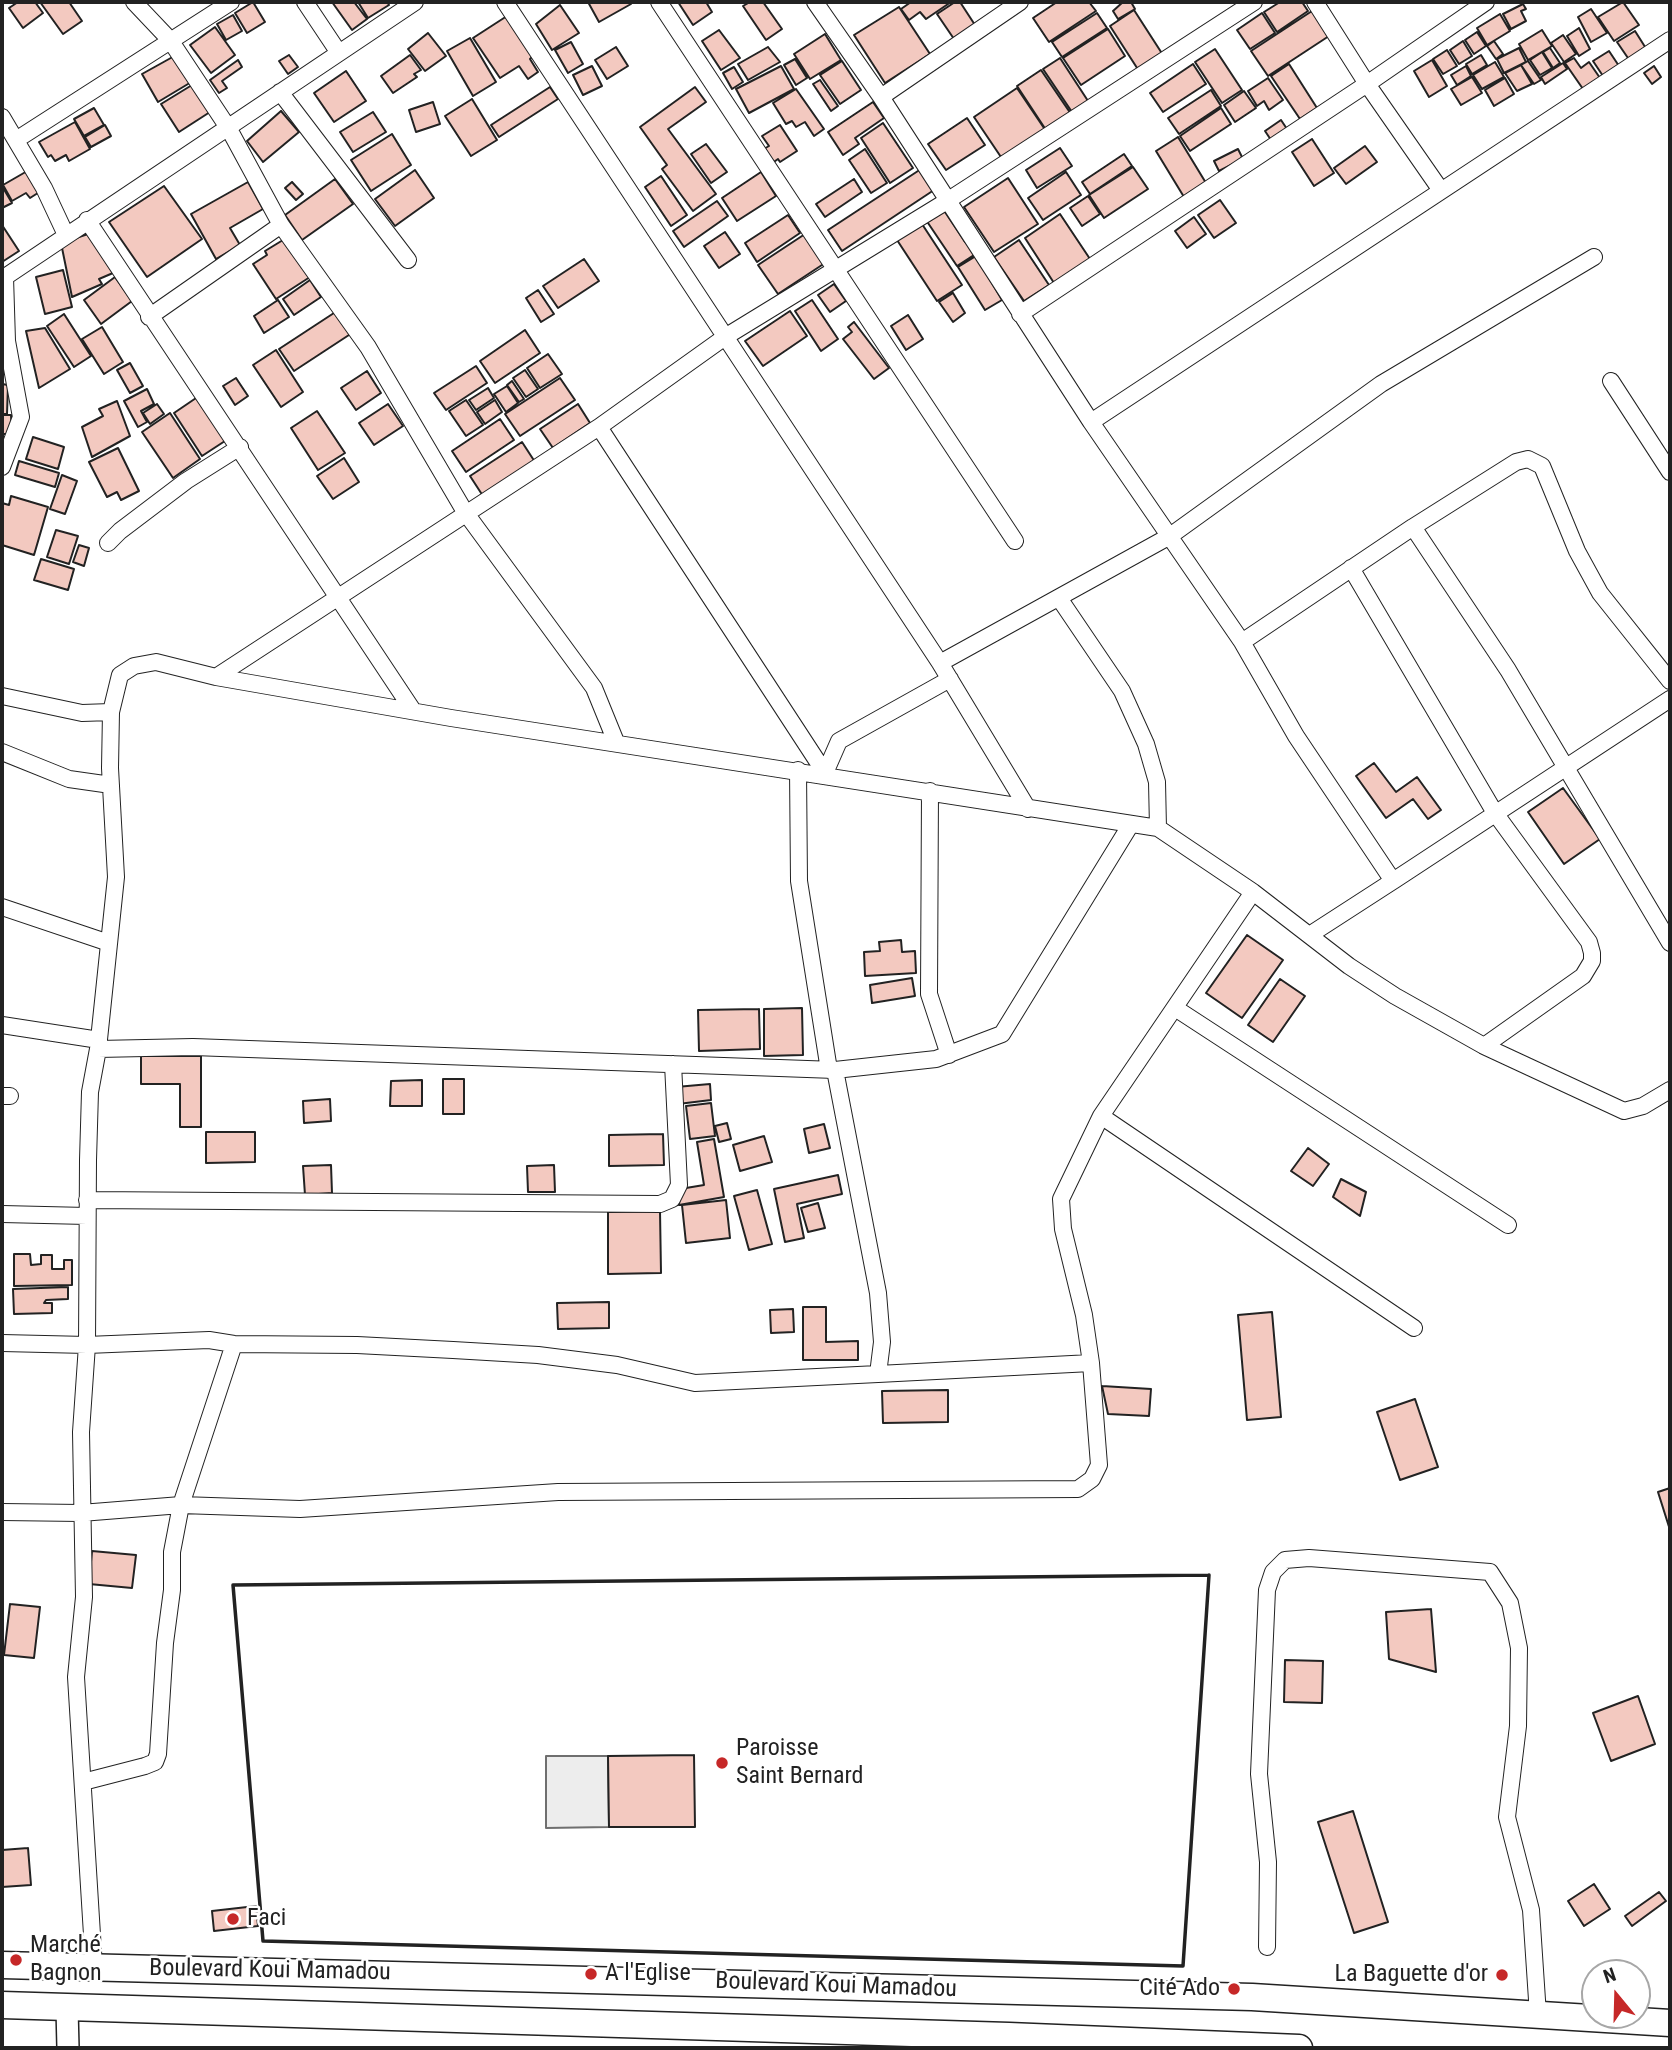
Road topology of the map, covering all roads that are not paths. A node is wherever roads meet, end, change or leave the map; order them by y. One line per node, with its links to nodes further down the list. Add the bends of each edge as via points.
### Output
1 (135, 2): 12 (street)
2 (231, 2): 12 (street)
3 (305, 2): 14 (street)
4 (415, 2): 14 (street)
5 (505, 2): 32 (street)
6 (659, 2): 28 (street)
7 (815, 2): 17 (street)
8 (1020, 2): 17 (street)
9 (1254, 2): 22 (street)
10 (1315, 2): 15 (street)
11 (1486, 2): 15 (street)
12 (170, 40): 19 (street); 20 (street)
13 (1670, 40): 21 (street)
14 (339, 53): 16 (street)
15 (1367, 85): 21 (street); 30 (street)
16 (280, 92): 19 (street); 27 (street)
17 (881, 97): 22 (street)
18 (2, 117): 20 (street)
19 (229, 129): 23 (street); 24 (street)
20 (16, 139): 25 (street)
21 (1440, 190): 34 (street)
22 (947, 201): 28 (street); 30 (street)
23 (87, 220): 25 (street); 31 (street)
24 (282, 225): 31 (street); 39 (street, via 368,347)
25 (66, 235): 29 (street)
26 (1594, 257): 41 (street, via 1381,384)
27 (408, 260)
28 (835, 269): 32 (street); 42 (street)
29 (3, 278): 37 (street, via 7,341 21,417)
30 (1020, 314): 34 (street)
31 (149, 317): 36 (street)
32 (725, 337): 35 (street); 48 (street)
33 (1611, 381): 38 (street)
34 (1091, 422): 41 (street)
35 (599, 427): 39 (street); 60 (street)
36 (240, 447): 43 (street, via 186,481); 45 (street)
37 (2, 467)
38 (1670, 472)
39 (465, 512): 45 (street); 56 (street, via 594,688)
40 (1413, 527): 44 (street); 51 (street, via 1516,462 1536,460 1600,593); 58 (street, via 1508,670)
41 (1170, 536): 46 (street); 47 (street)
42 (1014, 541)
43 (108, 543)
44 (1351, 568): 47 (street); 64 (street)
45 (338, 595): 49 (street); 54 (street)
46 (1059, 598): 48 (street); 66 (street, via 1122,691 1146,744 1157,782)
47 (1242, 642): 67 (street, via 1296,736)
48 (940, 663): 50 (street)
49 (216, 677): 54 (street); 55 (street, via 156,662 134,666 120,676)
50 (950, 679): 60 (street, via 839,741); 63 (street)
51 (1670, 681)
52 (2, 696): 55 (street, via 82,713)
53 (1670, 699): 58 (street)
54 (412, 709): 56 (street)
55 (111, 712): 61 (street)
56 (616, 743): 59 (street)
57 (2, 752): 61 (street, via 69,779)
58 (1564, 768): 64 (street); 72 (street)
59 (798, 770): 60 (street); 79 (street, via 799,881)
60 (825, 773): 62 (street)
61 (111, 785): 71 (street, via 116,877)
62 (930, 791): 63 (street); 77 (street, via 929,994)
63 (1028, 809): 65 (street)
64 (1495, 813): 67 (street); 76 (street, via 1588,942 1592,961 1583,976)
65 (1131, 824): 66 (street); 77 (street, via 1002,1034)
66 (1158, 828): 68 (street)
67 (1393, 881): 70 (street)
68 (1253, 892): 70 (street); 73 (street)
69 (2, 907): 71 (street)
70 (1311, 934): 76 (street, via 1395,996)
71 (109, 943): 75 (street)
72 (1670, 943)
73 (1175, 1008): 81 (street); 84 (street)
74 (2, 1025): 75 (street)
75 (99, 1045): 78 (street); 82 (street, via 90,1093)
76 (1485, 1046): 80 (street, via 1624,1111)
77 (949, 1055): 79 (street)
78 (673, 1064): 79 (street); 82 (street, via 679,1185 672,1199 660,1204)
79 (832, 1070): 90 (street, via 878,1293 882,1342)
80 (1670, 1090)
81 (1101, 1116): 85 (street); 89 (street, via 1061,1199)
82 (87, 1208): 83 (street); 88 (street)
83 (2, 1214)
84 (1508, 1225)
85 (1414, 1328)
86 (2, 1343): 88 (street)
87 (234, 1344): 88 (street, via 209,1340); 90 (street, via 538,1355 695,1382); 91 (street)
88 (86, 1345): 93 (street)
89 (1091, 1363): 90 (street); 91 (street, via 1098,1465 1092,1479 1078,1489 558,1492 300,1509)
90 (878, 1374)
91 (181, 1505): 93 (street); 94 (street, via 172,1552 158,1754 155,1762 145,1766)
92 (2, 1512): 93 (street)
93 (81, 1513): 94 (street, via 84,1597 76,1677)
94 (83, 1782): 97 (street)
95 (1267, 1947): 101 (street, via 1268,1862 1259,1774 1267,1590 1273,1573 1284,1560 1309,1558 1490,1572 1510,1603 1518,1648 1518,1726 1507,1817 1531,1910)
96 (2, 1965): 97 (main road, Boulevard Koui Mamadou)
97 (94, 1967): 98 (main road, Boulevard Koui Mamadou)
98 (510, 1977): 101 (main road, Boulevard Koui Mamadou, via 1252,1997); 102 (main road)
99 (2, 2005): 100 (main road, Boulevard Koui Mamadou)
100 (67, 2008): 102 (main road, Boulevard Koui Mamadou); 104 (street)
101 (1538, 2015): 103 (main road, Boulevard Koui Mamadou)
102 (507, 2021): 105 (main road, Boulevard Koui Mamadou)
103 (1670, 2023)
104 (68, 2048)
105 (1299, 2048)

